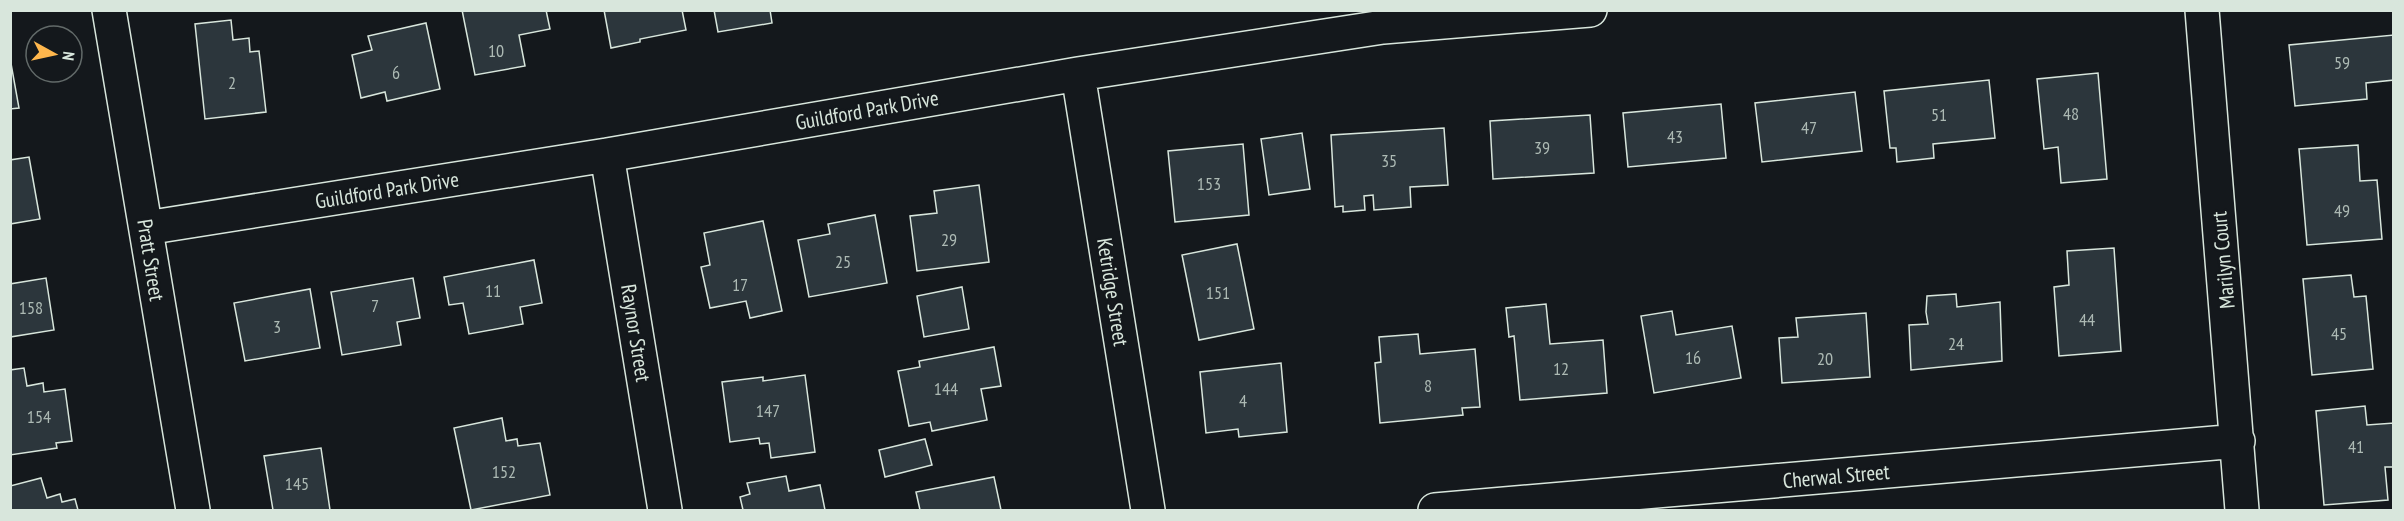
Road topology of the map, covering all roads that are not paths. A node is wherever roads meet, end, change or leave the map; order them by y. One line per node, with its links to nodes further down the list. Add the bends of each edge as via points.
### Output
1 (109, 10): 6 (street, Pratt Street)
2 (1590, 10): 4 (street, Guildford Park Drive, via 1383,27)
3 (2202, 10): 7 (street, Marilyn Court)
4 (1078, 74): 5 (street, Guildford Park Drive); 10 (street, Ketridge Street)
5 (607, 155): 6 (street, Guildford Park Drive); 9 (street, Raynor Street)
6 (146, 228): 8 (street, Pratt Street)
7 (2238, 441): 11 (street, Cherwal Street); 12 (street, Marilyn Court)
8 (193, 510)
9 (665, 510)
10 (1148, 510)
11 (1435, 510)
12 (2242, 510)

